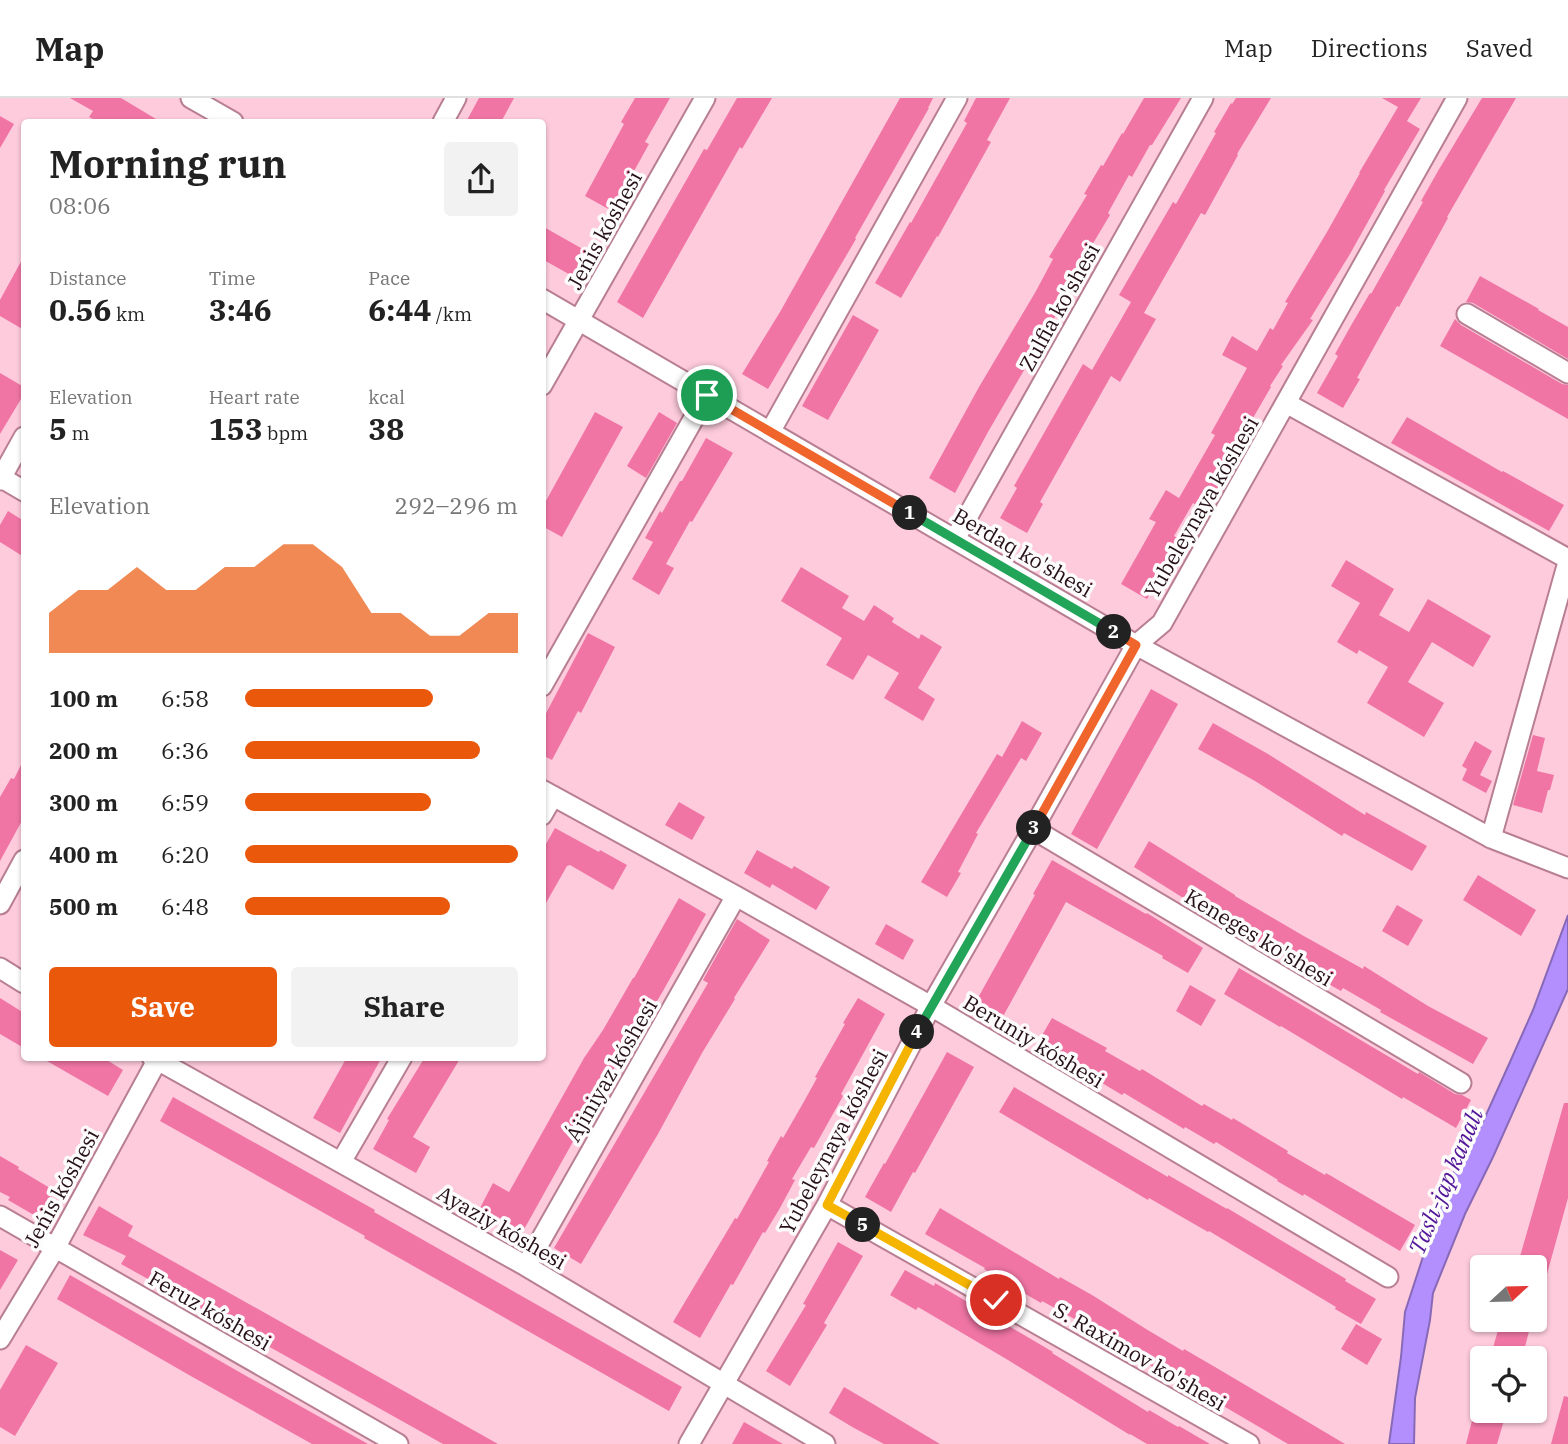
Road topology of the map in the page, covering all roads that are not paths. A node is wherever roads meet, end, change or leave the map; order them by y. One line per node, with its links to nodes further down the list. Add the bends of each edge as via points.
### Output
1 (191, 98): 7 (street)
2 (456, 98): 9 (street)
3 (705, 98): 12 (street, Jeńis kóshesi)
4 (957, 98): 17 (street)
5 (1203, 98): 21 (street, Zulfia ko'shesi)
6 (1457, 98): 16 (street, Yubeleynaya kóshesi)
7 (210, 110): 8 (street)
8 (227, 119)
9 (445, 119)
10 (546, 301): 12 (street, Berdaq ko'shesi)
11 (1467, 314): 13 (street)
12 (579, 321): 14 (street, Jeńis kóshesi); 15 (street, Berdaq ko'shesi)
13 (1568, 373)
14 (546, 378)
15 (707, 395): 17 (street, Berdaq ko'shesi); 24 (street)
16 (1286, 403): 22 (street); 23 (street, Yubeleynaya kóshesi, via 1162,623)
17 (770, 432): 21 (street, Berdaq ko'shesi)
18 (21, 442): 19 (street)
19 (1, 478): 20 (street)
20 (21, 489)
21 (954, 539): 23 (street, Berdaq ko'shesi)
22 (1568, 561): 27 (street)
23 (1136, 645): 26 (street, Yubeleynaya kóshesi); 27 (street, Berdaq ko'shesi)
24 (546, 679)
25 (548, 793): 30 (street, Beruniy kóshesi)
26 (1033, 829): 34 (street, Yubeleynaya kóshesi); 38 (street, Keneges ko'shesi)
27 (1491, 838): 29 (street, Berdaq ko'shesi)
28 (21, 866): 31 (street)
29 (1565, 868)
30 (736, 896): 34 (street, Beruniy kóshesi); 43 (street, Ájiniyaz kóshesi)
31 (0, 904)
32 (0, 968): 33 (street)
33 (21, 981)
34 (931, 1006): 40 (street, Yubeleynaya kóshesi); 44 (street, Beruniy kóshesi)
35 (154, 1061): 42 (street, Jeńis kóshesi)
36 (161, 1061): 39 (street, Ayaziy kóshesi)
37 (400, 1061): 39 (street)
38 (1461, 1083)
39 (341, 1162): 43 (street, Ayaziy kóshesi)
40 (827, 1205): 46 (street, Yubeleynaya kóshesi); 50 (street, S. Raximov ko'shesi)
41 (0, 1216): 42 (street, Feruz kóshesi)
42 (55, 1248): 45 (street, Jeńis kóshesi); 47 (street, Feruz kóshesi)
43 (526, 1266): 46 (street, Ayaziy kóshesi)
44 (1388, 1277)
45 (0, 1339)
46 (724, 1384): 48 (street, Yubeleynaya kóshesi); 49 (street, Ayaziy kóshesi)
47 (398, 1444)
48 (689, 1444)
49 (825, 1444)
50 (1249, 1444)

